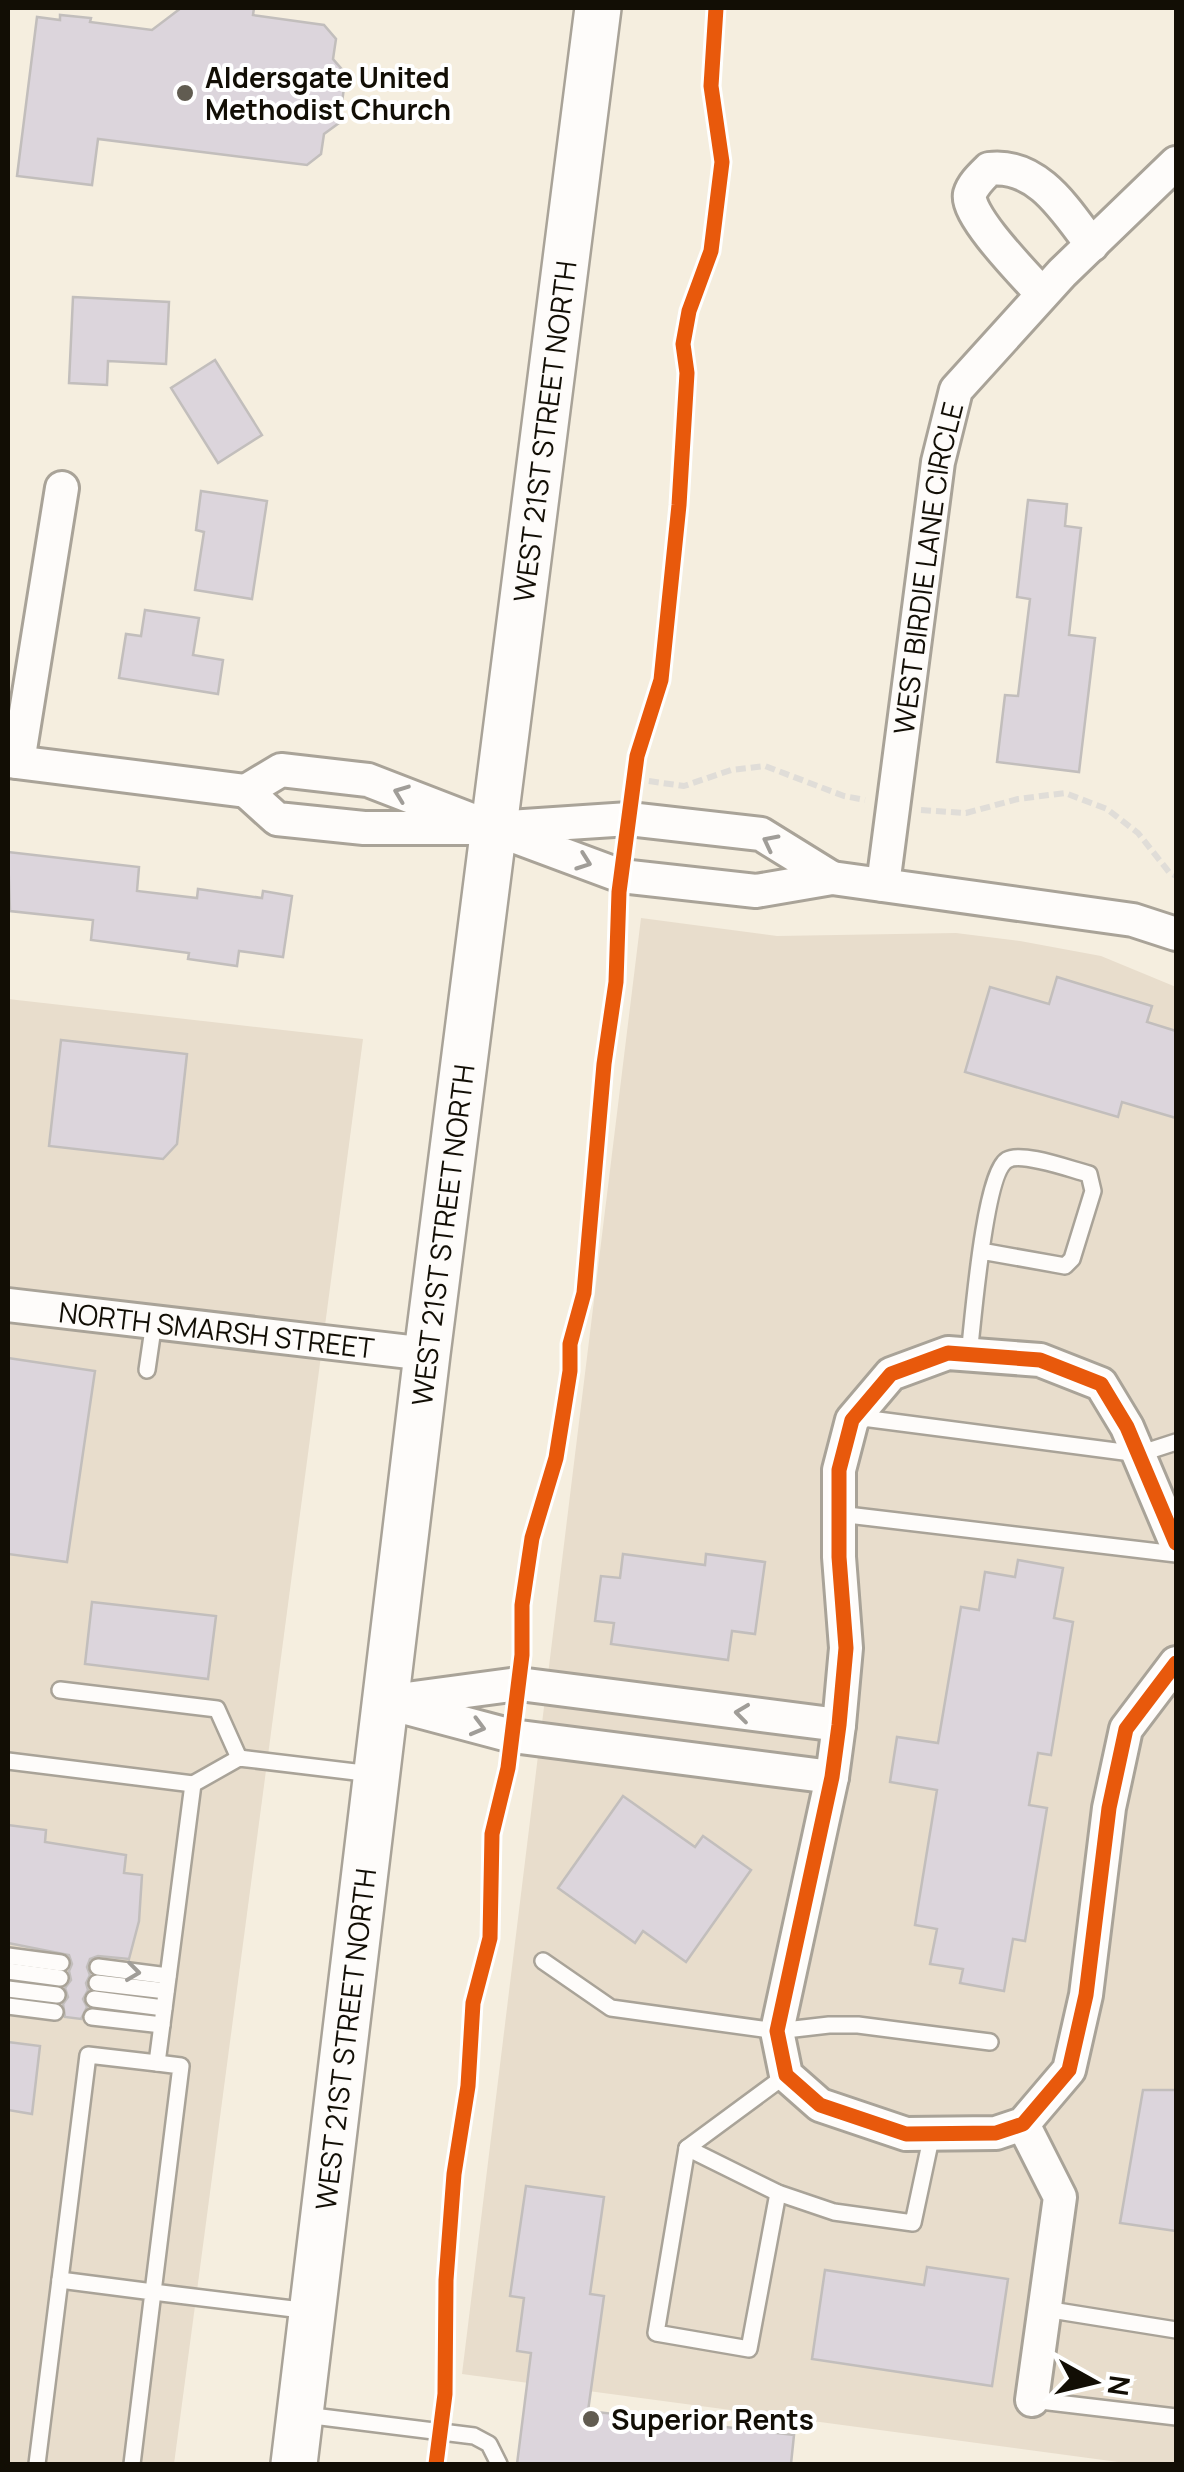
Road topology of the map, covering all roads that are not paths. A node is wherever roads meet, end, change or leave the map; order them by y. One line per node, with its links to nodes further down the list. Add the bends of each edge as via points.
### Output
1 (598, 8): 8 (main road, WEST 21ST STREET NORTH)
2 (1176, 163): 3 (street, WEST BIRDIE LANE CIRCLE)
3 (1092, 244): 4 (street, WEST BIRDIE LANE CIRCLE); 4 (street, via 1039,183 1006,167 989,169 970,205)
4 (1042, 294): 10 (street, WEST BIRDIE LANE CIRCLE, via 956,390 938,462)
5 (62, 488): 6 (street)
6 (13, 761): 7 (street)
7 (246, 791): 8 (street, via 278,819 364,828); 8 (street, one-way to 7, via 368,780 282,770)
8 (492, 828): 9 (street, one-way to 9, via 621,876 756,892); 9 (street, one-way to 8, via 761,834 629,819); 15 (main road, WEST 21ST STREET NORTH)
9 (832, 878): 10 (street)
10 (883, 885): 11 (street, via 1133,920)
11 (1176, 934)
12 (982, 1251): 12 (lane, via 986,1210 1008,1159 1090,1174 1093,1192 1065,1266); 16 (lane)
13 (8, 1305): 14 (street, NORTH SMARSH STREET)
14 (154, 1322): 15 (street, NORTH SMARSH STREET); 17 (lane)
15 (427, 1354): 26 (main road, WEST 21ST STREET NORTH)
16 (969, 1354): 18 (street, via 948,1353 890,1374); 20 (street, via 1040,1360 1101,1384)
17 (147, 1370)
18 (855, 1417): 20 (lane); 21 (street, via 839,1470)
19 (1176, 1442): 20 (lane)
20 (1139, 1454): 22 (street)
21 (839, 1514): 23 (lane); 27 (street, via 846,1648)
22 (1176, 1543)
23 (1176, 1554)
24 (1176, 1663): 44 (street, via 1126,1729 1069,2070)
25 (60, 1690): 28 (lane, via 217,1708)
26 (384, 1702): 27 (street, one-way to 26, via 518,1684); 30 (main road, WEST 21ST STREET NORTH); 31 (street, one-way to 31, via 512,1736)
27 (839, 1725): 31 (street)
28 (239, 1758): 30 (lane); 32 (lane)
29 (8, 1761): 32 (lane)
30 (376, 1775): 51 (main road, WEST 21ST STREET NORTH)
31 (832, 1777): 40 (street)
32 (192, 1784): 37 (lane)
33 (8, 1956): 35 (lane, via 60,1970)
34 (543, 1961): 40 (lane, via 610,2008)
35 (8, 1971)
36 (8, 1989): 38 (lane, via 56,2004)
37 (165, 2000): 37 (lane, one-way to 37, via 96,1983); 39 (lane); 42 (lane)
38 (8, 2006)
39 (92, 2017)
40 (777, 2032): 41 (lane, via 858,2025); 43 (street)
41 (990, 2042)
42 (158, 2063): 48 (lane, via 88,2055); 49 (lane, via 181,2066)
43 (786, 2075): 45 (street, via 820,2106 906,2134); 46 (lane)
44 (1023, 2124): 45 (street, via 996,2133); 50 (street, via 1060,2197)
45 (932, 2134): 47 (lane, via 913,2223 834,2212)
46 (688, 2148): 47 (lane); 47 (lane, via 656,2333 749,2349)
47 (778, 2193)
48 (60, 2280): 49 (lane); 56 (lane)
49 (153, 2292): 51 (lane); 57 (lane)
50 (1045, 2309): 52 (lane); 53 (street)
51 (312, 2311): 54 (main road, WEST 21ST STREET NORTH)
52 (1176, 2330)
53 (1032, 2400): 55 (lane)
54 (300, 2414): 58 (main road, WEST 21ST STREET NORTH); 59 (lane, via 474,2436 489,2444)
55 (1176, 2418)
56 (37, 2464)
57 (132, 2464)
58 (294, 2464)
59 (499, 2464)

